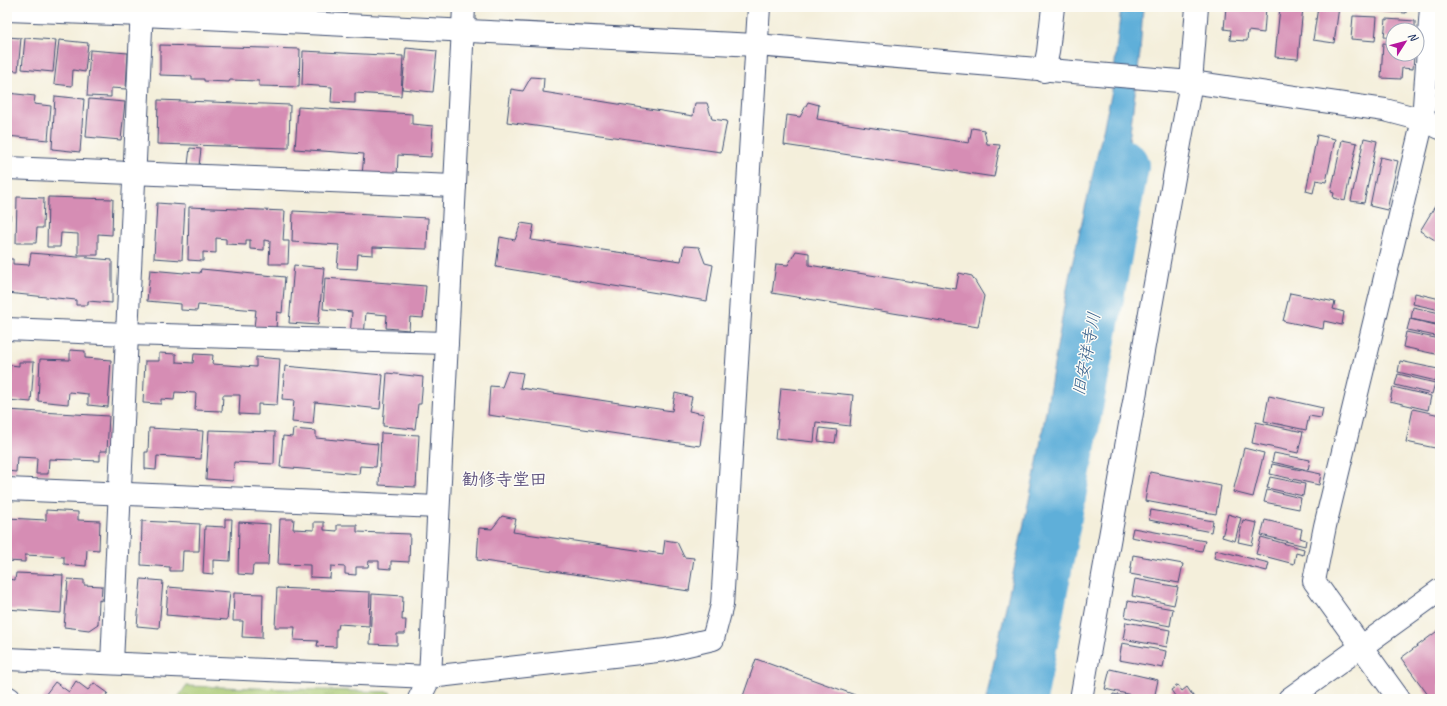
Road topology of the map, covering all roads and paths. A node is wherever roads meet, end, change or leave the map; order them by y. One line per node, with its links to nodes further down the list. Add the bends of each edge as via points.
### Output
1 (464, 7): 8 (street)
2 (758, 7): 9 (street)
3 (1053, 7): 10 (street)
4 (1197, 7): 11 (street)
5 (1431, 7): 12 (street)
6 (7, 10): 7 (street)
7 (142, 11): 8 (street); 14 (street)
8 (463, 30): 9 (street); 15 (street)
9 (756, 45): 10 (street); 26 (street, via 722,605 713,639 666,650)
10 (1044, 70): 11 (street)
11 (1191, 82): 12 (street, via 1385,110); 30 (street)
12 (1432, 124): 23 (street, via 1325,526 1314,581)
13 (7, 168): 14 (street)
14 (134, 173): 15 (street); 17 (street)
15 (455, 186): 18 (street)
16 (7, 329): 17 (street)
17 (127, 334): 18 (street); 20 (street)
18 (447, 343): 21 (street)
19 (7, 489): 20 (street)
20 (120, 494): 21 (street); 25 (street)
21 (438, 507): 26 (street)
22 (1440, 590): 23 (street)
23 (1361, 647): 31 (street); 32 (street)
24 (7, 659): 25 (street)
25 (112, 663): 26 (street)
26 (430, 677): 29 (street)
27 (7, 697): 28 (street)
28 (10, 699)
29 (418, 699)
30 (1082, 699)
31 (1289, 699)
32 (1399, 699)

